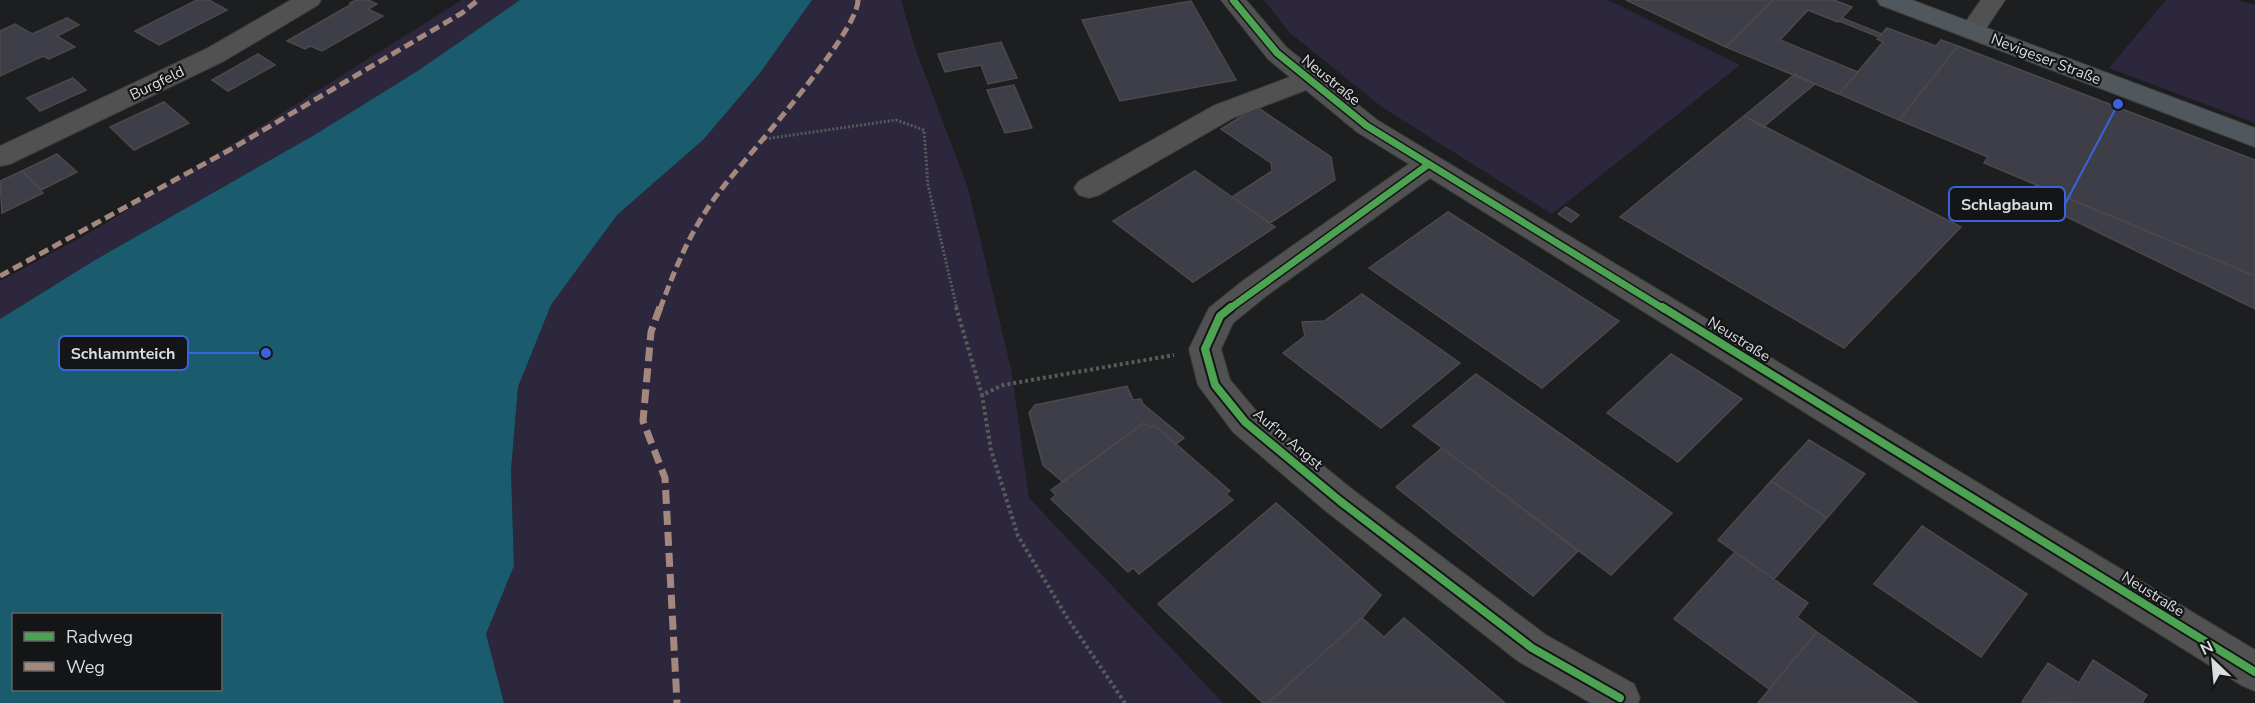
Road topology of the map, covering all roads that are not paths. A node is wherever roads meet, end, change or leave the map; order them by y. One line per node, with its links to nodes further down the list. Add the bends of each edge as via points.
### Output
1 (309, 0): 8 (street, Burgfeld, via 215,54)
2 (1233, 0): 6 (street, Neustraße, via 1270,47)
3 (1889, 0): 5 (main road, Nevigeser Straße)
4 (1993, 0): 5 (street, Nevigeser Straße)
5 (1972, 31): 7 (main road, Nevigeser Straße)
6 (1307, 80): 9 (street, Neustraße, via 1367,126); 10 (street, via 1222,112)
7 (2255, 138)
8 (0, 157)
9 (1429, 164): 11 (street, Neustraße); 12 (street, Auf'm Angst, via 1220,316 1204,349 1215,385 1253,429 1340,501 1532,648)
10 (1089, 188)
11 (2255, 672)
12 (1620, 698)

